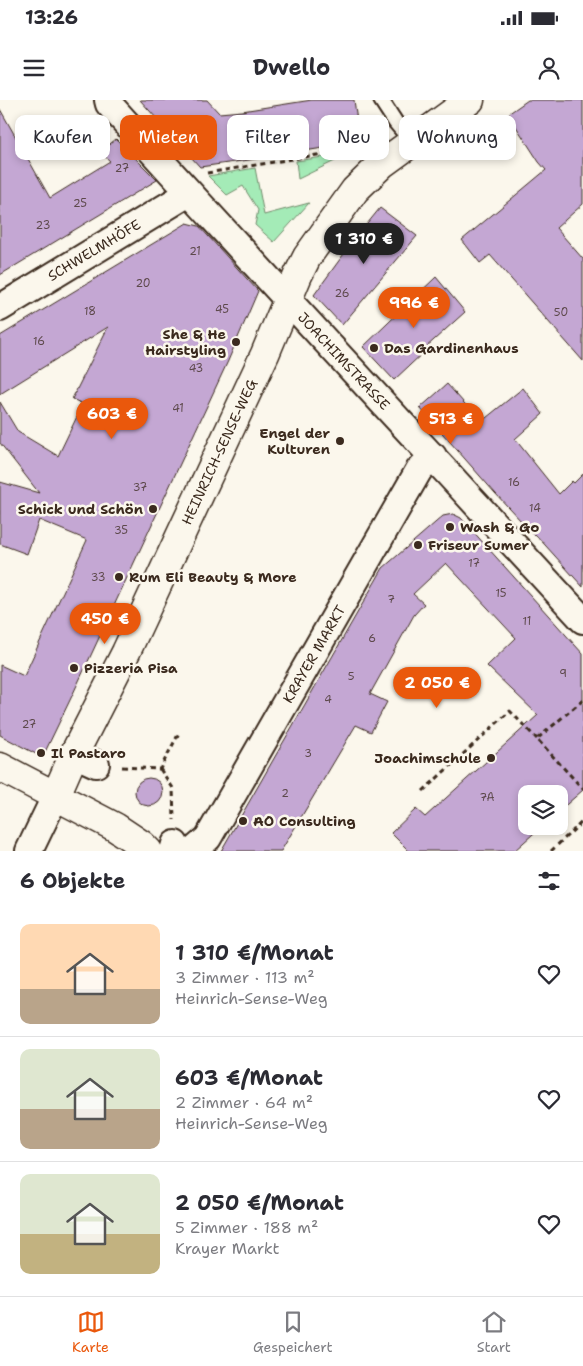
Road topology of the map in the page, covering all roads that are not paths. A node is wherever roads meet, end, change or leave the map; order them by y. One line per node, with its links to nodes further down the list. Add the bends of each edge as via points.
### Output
1 (108, 100): 7 (street, JOACHIMSTRASSE)
2 (381, 100): 5 (lane)
3 (470, 100): 4 (main road, HEINRICH-SENSE-WEG)
4 (449, 115)
5 (399, 127)
6 (399, 152): 8 (main road, HEINRICH-SENSE-WEG, via 355,190 307,257)
7 (185, 188): 8 (street, JOACHIMSTRASSE); 9 (street, SCHWELMHÖFE)
8 (287, 300): 10 (street, JOACHIMSTRASSE); 13 (main road, HEINRICH-SENSE-WEG, via 134,634 85,759)
9 (0, 308)
10 (433, 456): 11 (street, JOACHIMSTRASSE); 14 (street, KRAYER MARKT, via 419,470 208,838)
11 (583, 620)
12 (0, 767): 13 (main road)
13 (56, 795): 15 (street, HEINRICH-SENSE-WEG); 16 (main road, via 115,827)
14 (180, 849)
15 (29, 851)
16 (148, 851)

